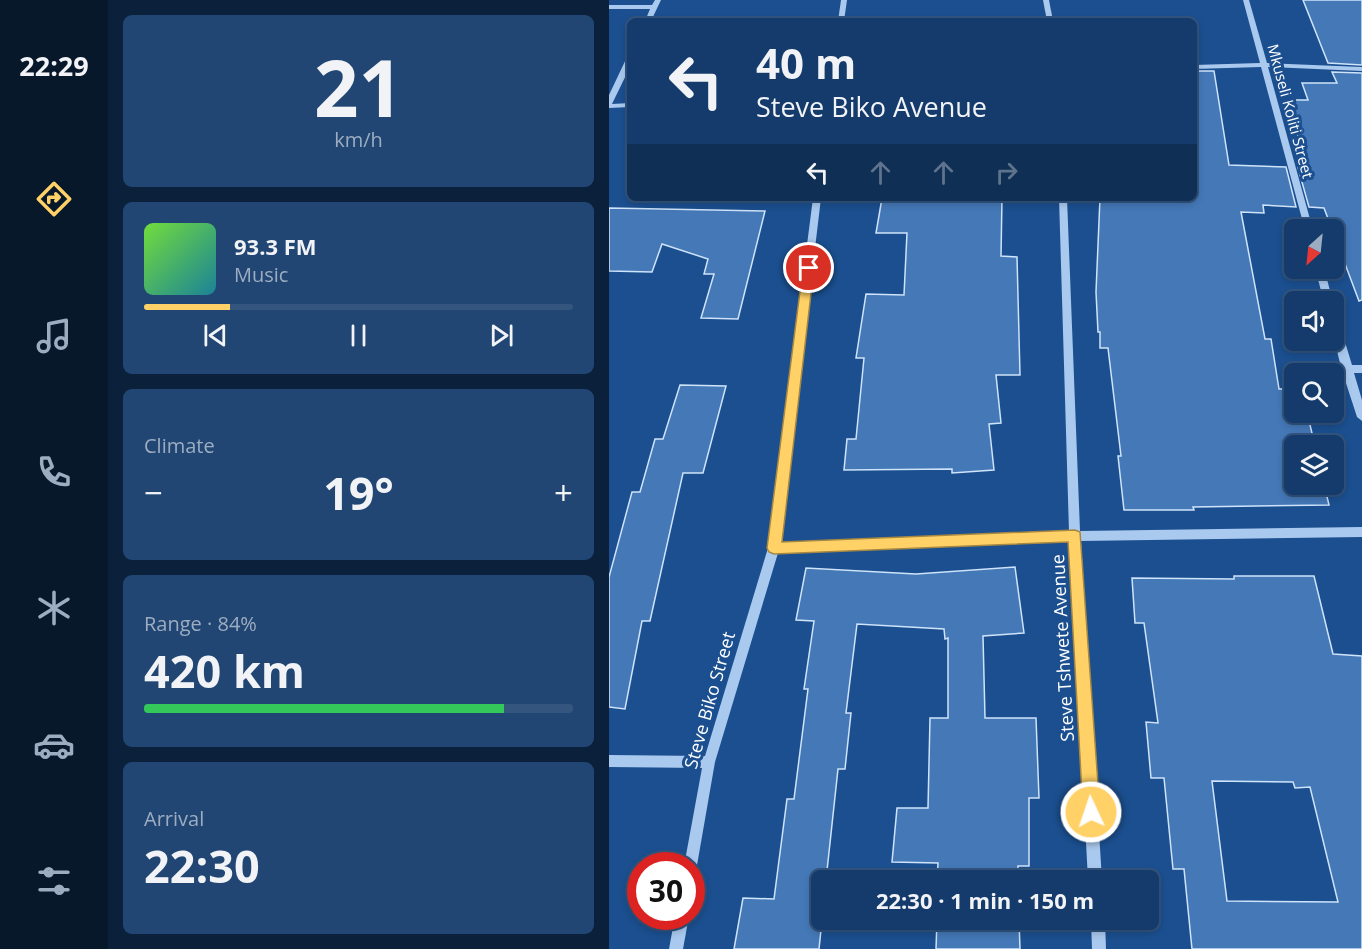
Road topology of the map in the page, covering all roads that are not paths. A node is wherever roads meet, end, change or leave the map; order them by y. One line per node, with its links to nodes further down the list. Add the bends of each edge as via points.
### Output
1 (844, 0): 7 (street)
2 (1046, 0): 8 (street)
3 (1246, 0): 10 (street, Mkuseli Koliti Street)
4 (656, 4): 5 (street); 6 (street)
5 (609, 7)
6 (649, 18)
7 (841, 18)
8 (1049, 18)
9 (627, 65): 13 (street)
10 (1263, 65): 11 (street); 12 (street); 17 (street, Mkuseli Koliti Street)
11 (1197, 67)
12 (1362, 69)
13 (609, 104): 14 (street)
14 (627, 105)
15 (817, 201): 24 (street, Steve Biko Street)
16 (1063, 201): 23 (street, Steve Tshwete Avenue)
17 (1305, 219)
18 (1342, 351): 19 (street)
19 (1347, 369): 20 (street); 21 (street)
20 (1362, 369)
21 (1362, 417)
22 (1362, 532): 23 (street)
23 (1075, 536): 24 (street); 28 (street, Steve Tshwete Avenue)
24 (774, 548): 26 (street, Steve Biko Street)
25 (609, 761): 26 (street)
26 (709, 762): 27 (street, Steve Biko Street)
27 (693, 852)
28 (1094, 870)
29 (679, 930): 31 (street)
30 (1098, 930): 32 (street)
31 (676, 949)
32 (1099, 949)

